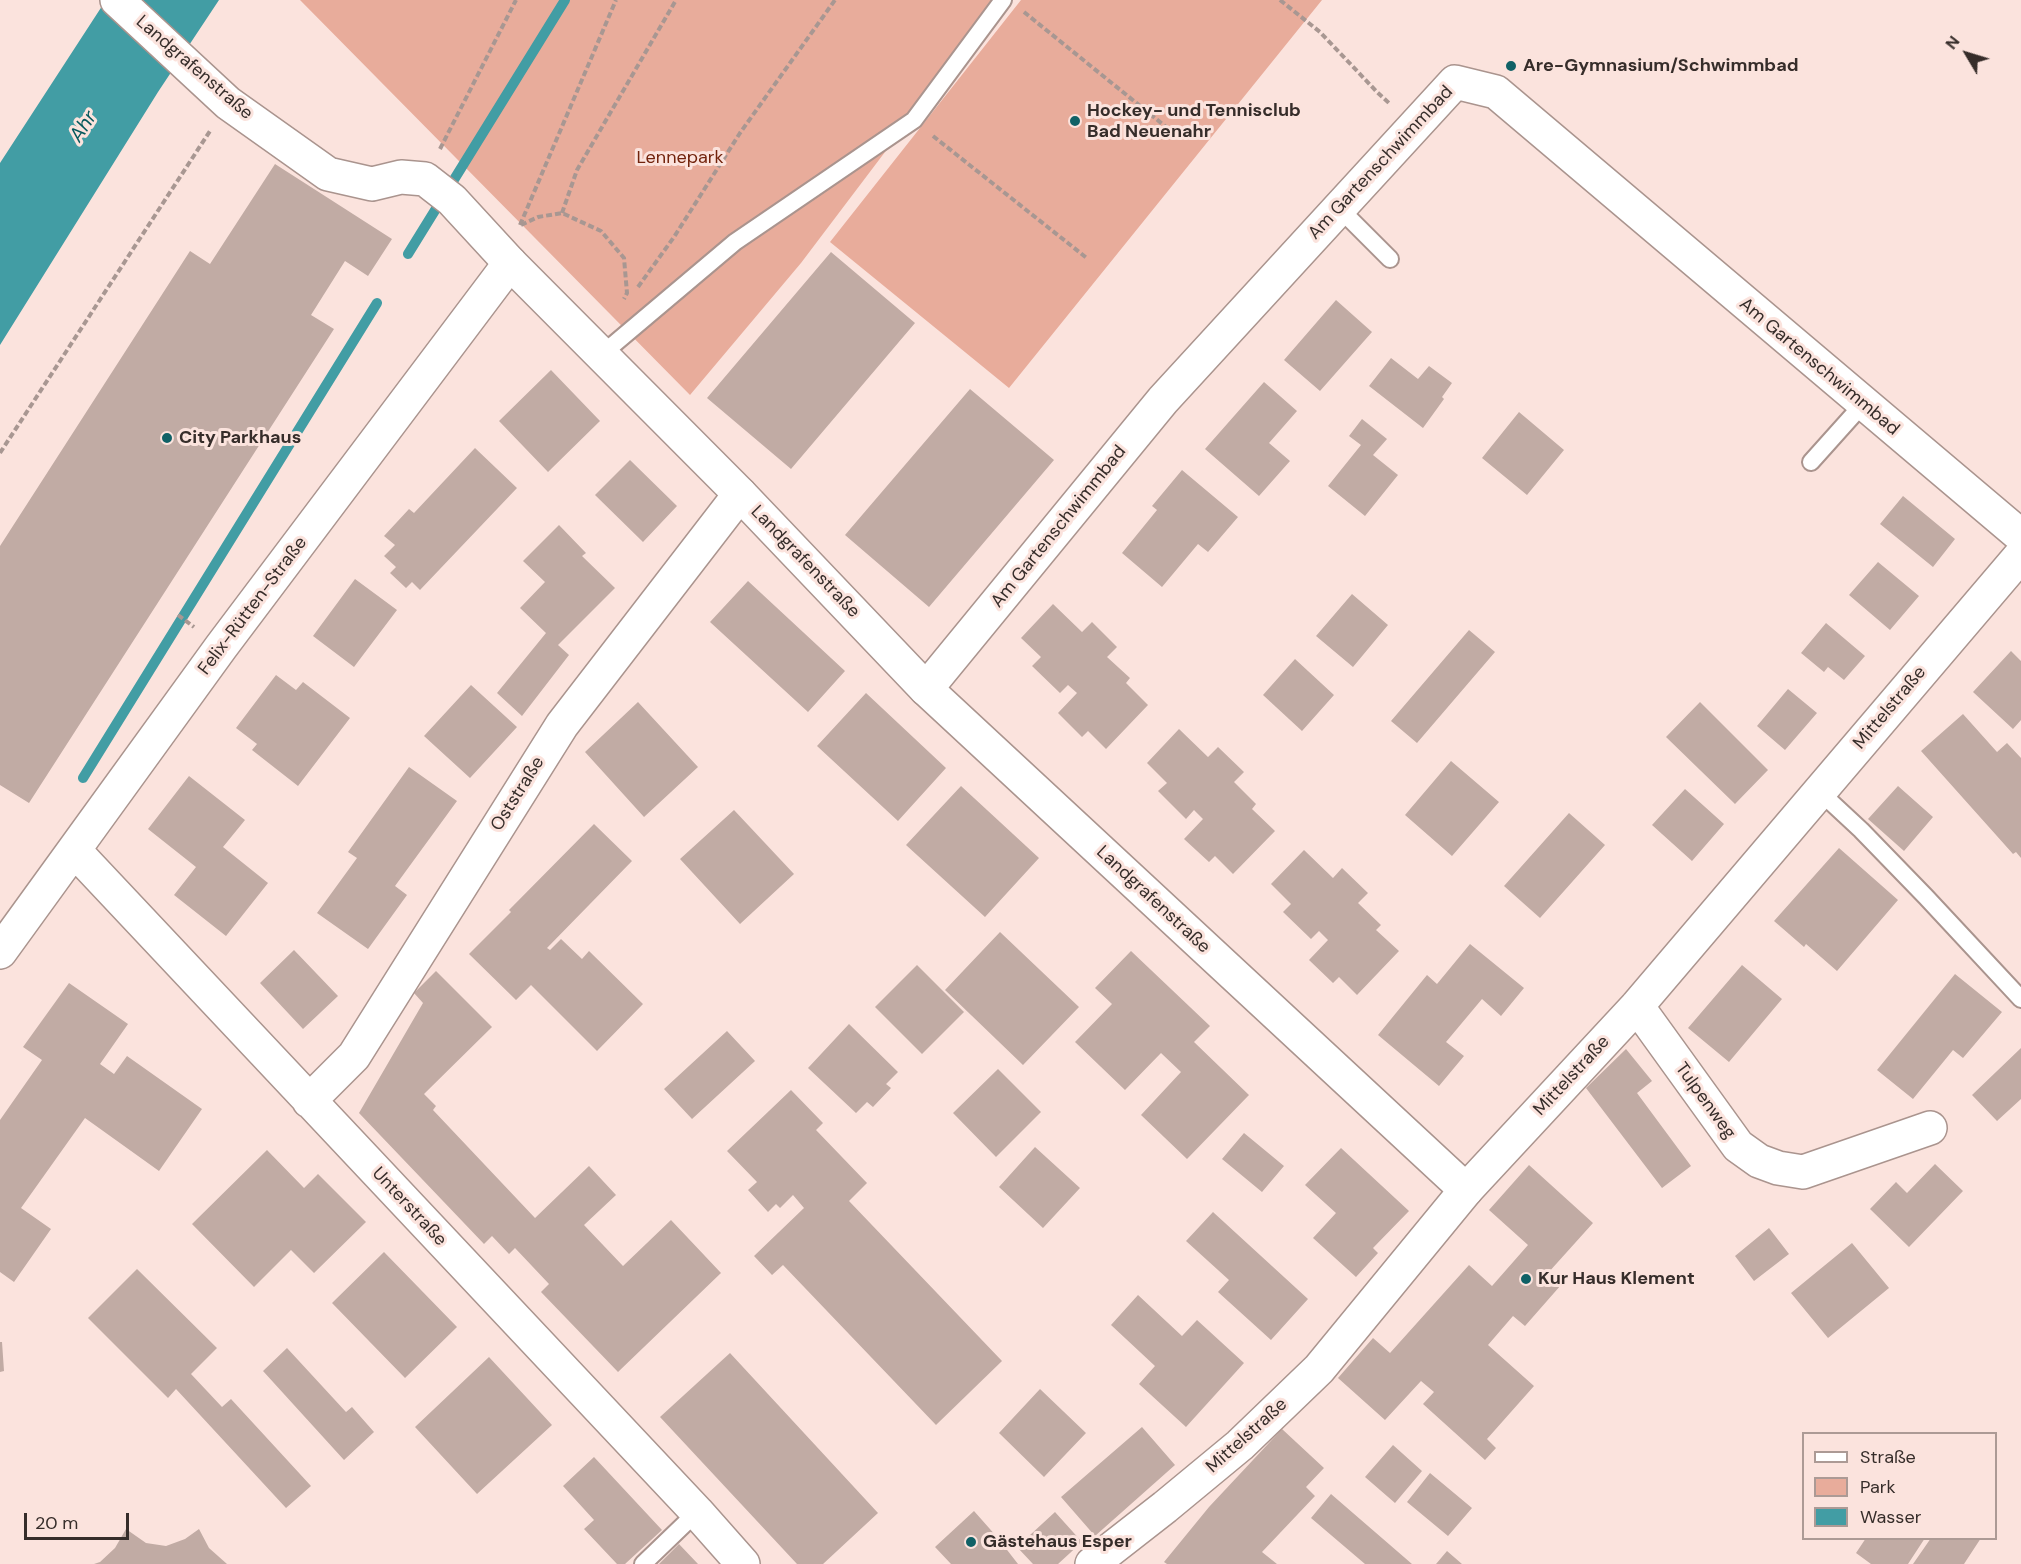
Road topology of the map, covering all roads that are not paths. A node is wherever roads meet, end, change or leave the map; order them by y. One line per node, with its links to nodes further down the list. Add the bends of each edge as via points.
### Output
1 (117, 0): 5 (street, Landgrafenstraße, via 228,103 328,174 372,184 401,177 438,189)
2 (1003, 0): 6 (lane, via 914,120 735,242)
3 (1339, 208): 4 (lane); 7 (street, Am Gartenschwimmbad, via 1455,82 1496,92); 12 (street, Am Gartenschwimmbad, via 1162,400)
4 (1390, 259)
5 (510, 263): 6 (street, Landgrafenstraße); 14 (street, Felix-Rütten-Straße, via 221,646)
6 (601, 355): 9 (street, Landgrafenstraße)
7 (1863, 404): 8 (lane); 10 (street, Am Gartenschwimmbad)
8 (1811, 462)
9 (740, 494): 12 (street, Landgrafenstraße); 18 (street, Oststraße, via 562,725 354,1056)
10 (2021, 536)
11 (2021, 555): 13 (street, Mittelstraße)
12 (926, 689): 20 (street, Landgrafenstraße)
13 (1819, 791): 16 (lane); 17 (street, Mittelstraße)
14 (74, 850): 15 (street, Felix-Rütten-Straße); 18 (street, Unterstraße)
15 (0, 952)
16 (2021, 999)
17 (1637, 1006): 19 (street, Tulpenweg, via 1738,1146 1759,1161 1803,1172); 20 (street, Mittelstraße)
18 (309, 1101): 21 (street, Unterstraße)
19 (1930, 1128)
20 (1466, 1190): 24 (street, Mittelstraße, via 1296,1392 1240,1445)
21 (697, 1512): 22 (lane); 23 (street, Unterstraße)
22 (643, 1564)
23 (743, 1564)
24 (1092, 1564)

